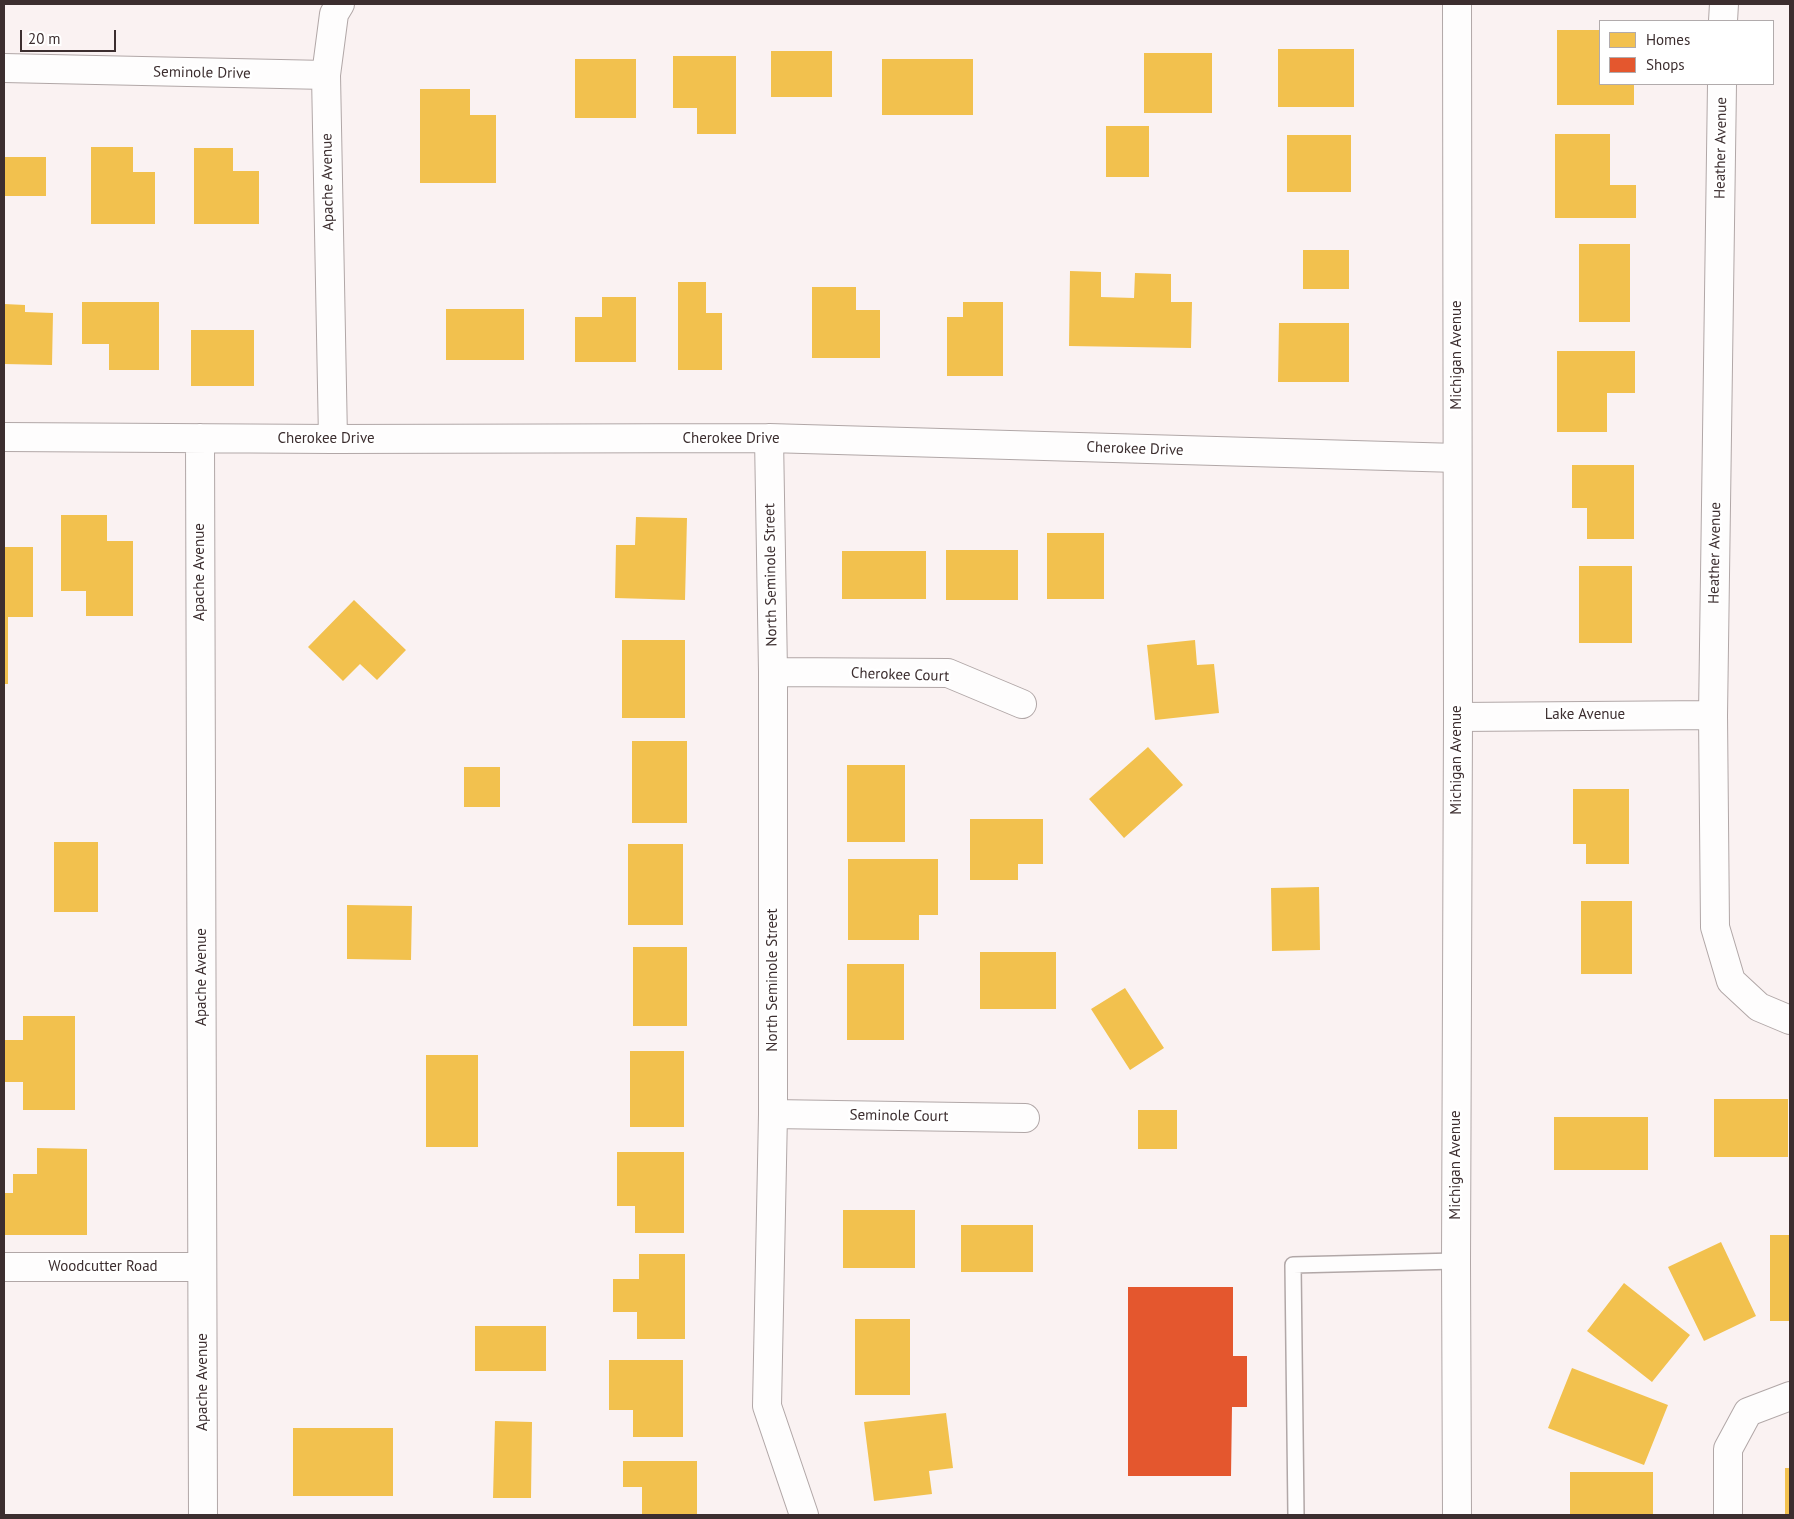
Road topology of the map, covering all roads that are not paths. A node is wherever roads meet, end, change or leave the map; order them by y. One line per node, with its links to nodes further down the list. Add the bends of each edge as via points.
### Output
1 (340, 4): 6 (street, via 334,14)
2 (1457, 4): 12 (street, Michigan Avenue)
3 (1724, 4): 4 (street)
4 (1724, 20)
5 (4, 68): 6 (street, Seminole Drive)
6 (326, 75): 11 (street, Apache Avenue)
7 (1722, 85): 15 (street, Heather Avenue)
8 (4, 438): 9 (street, Cherokee Drive)
9 (200, 438): 11 (street, Cherokee Drive); 22 (street, Apache Avenue)
10 (769, 438): 11 (street, Cherokee Drive); 12 (street, Cherokee Drive); 13 (street, North Seminole Street)
11 (333, 439)
12 (1457, 458): 16 (street, Michigan Avenue)
13 (773, 672): 14 (street, Cherokee Court, via 948,673); 18 (street, North Seminole Street)
14 (1022, 704)
15 (1713, 715): 16 (street, Lake Avenue); 17 (street, Heather Avenue, via 1716,927 1730,981 1759,1007)
16 (1458, 717): 20 (street, Michigan Avenue)
17 (1790, 1020)
18 (773, 1114): 19 (street, Seminole Court); 25 (street, North Seminole Street, via 767,1406)
19 (1025, 1118)
20 (1456, 1261): 26 (lane, via 1293,1265); 27 (street, Michigan Avenue)
21 (4, 1267): 22 (street, Woodcutter Road)
22 (202, 1267): 24 (street, Apache Avenue)
23 (1790, 1396): 28 (street, via 1748,1412 1728,1449)
24 (203, 1515)
25 (804, 1515)
26 (1296, 1515)
27 (1457, 1515)
28 (1728, 1515)

